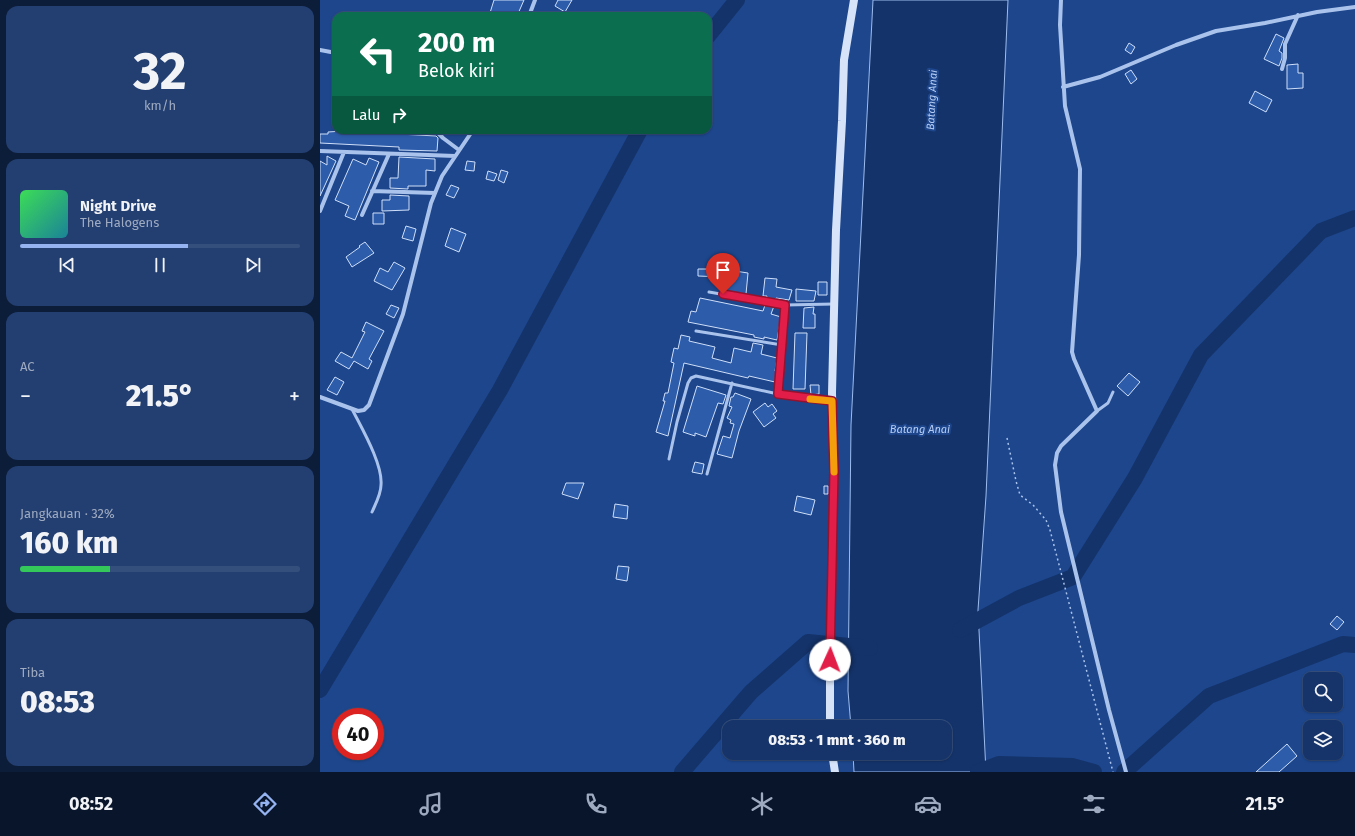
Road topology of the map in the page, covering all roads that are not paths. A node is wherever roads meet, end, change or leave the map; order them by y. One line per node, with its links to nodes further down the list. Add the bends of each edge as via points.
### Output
1 (535, 0): 5 (street)
2 (854, 0): 23 (street, via 844,60)
3 (1061, 0): 10 (street)
4 (1355, 7): 6 (street)
5 (530, 12)
6 (1298, 15): 9 (street, via 1285,44); 10 (street, via 1216,31 1100,77)
7 (320, 50): 8 (street)
8 (332, 52)
9 (1282, 69)
10 (1063, 87): 33 (street, via 1080,169 1079,255 1072,352)
11 (439, 134): 13 (street)
12 (470, 134): 13 (street)
13 (459, 150): 17 (street)
14 (320, 151): 15 (street)
15 (344, 152): 16 (street); 20 (street)
16 (389, 154): 17 (street); 18 (street)
17 (455, 156): 19 (street)
18 (372, 191): 19 (street); 21 (street)
19 (435, 193): 32 (street, via 430,204 403,314 372,399 364,410)
20 (320, 211)
21 (362, 215)
22 (709, 292): 24 (lane)
23 (834, 304): 24 (lane); 31 (street)
24 (785, 305): 26 (lane)
25 (696, 332): 26 (lane)
26 (782, 345): 29 (lane)
27 (732, 383): 29 (lane); 34 (lane, via 696,376 691,378); 35 (lane)
28 (1113, 392): 33 (lane, via 1108,402)
29 (778, 394): 31 (lane)
30 (320, 397): 32 (street)
31 (832, 401): 37 (street, via 834,471)
32 (352, 409): 36 (lane, via 365,435 382,484)
33 (1098, 410): 40 (street, via 1065,441 1056,459 1061,512)
34 (669, 459)
35 (707, 474)
36 (372, 512)
37 (830, 720)
38 (833, 760): 39 (street)
39 (835, 772)
40 (1126, 772)

